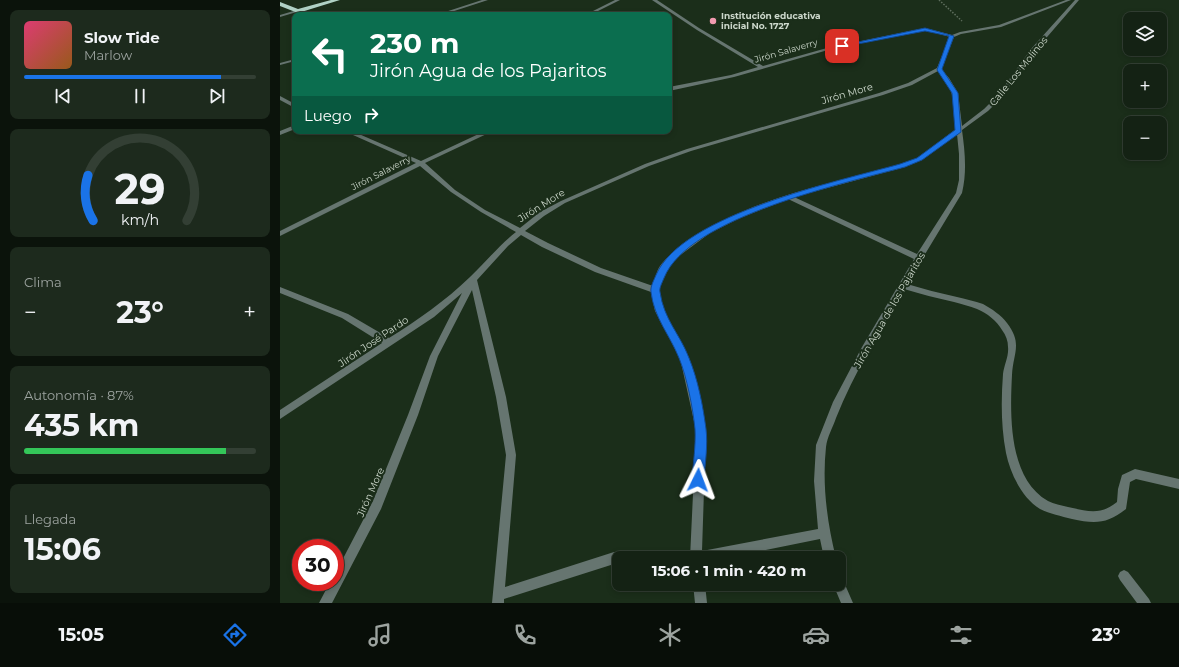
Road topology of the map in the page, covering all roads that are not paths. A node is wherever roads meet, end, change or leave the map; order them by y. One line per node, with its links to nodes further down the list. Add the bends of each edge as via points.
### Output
1 (320, 0): 9 (highway)
2 (337, 0): 11 (highway)
3 (486, 0): 13 (street)
4 (618, 0): 14 (street)
5 (654, 0): 20 (street)
6 (1069, 0): 17 (street, via 1000,26 960,32)
7 (1077, 0): 26 (street, Calle Los Molinos, via 1033,50 1000,96)
8 (280, 4): 9 (highway)
9 (290, 8): 10 (street); 11 (highway)
10 (280, 11)
11 (298, 11): 12 (street)
12 (294, 12)
13 (448, 12)
14 (592, 12)
15 (292, 13): 16 (street)
16 (280, 16)
17 (952, 36): 20 (street, Jirón Salaverry, via 925,29 827,49); 21 (street)
18 (292, 61): 19 (street)
19 (280, 64)
20 (763, 68): 22 (street, Jirón Salaverry)
21 (940, 70): 26 (street, Jirón Agua de los Pajaritos, via 955,93); 32 (street, Jirón More, via 881,94 696,148 647,165 564,202)
22 (672, 88)
23 (280, 98): 24 (street)
24 (292, 104)
25 (292, 128): 27 (street)
26 (958, 131): 31 (street, Calle Los Molinos, via 920,159 903,166); 34 (street, Jirón Agua de los Pajaritos, via 962,154 959,193)
27 (280, 133)
28 (354, 134): 30 (street)
29 (484, 134): 30 (street, Jirón Salaverry)
30 (421, 163): 32 (street, via 453,191 483,211); 33 (street, Jirón Salaverry)
31 (788, 197): 34 (street); 38 (street, Calle Los Molinos, via 708,231 676,254 663,268)
32 (520, 230): 35 (street, Jirón More); 38 (street, via 598,270)
33 (280, 234)
34 (918, 258): 36 (street, Jirón Agua de los Pajaritos)
35 (473, 279): 39 (street, Jirón José Pardo, via 431,315); 50 (street, via 501,398 511,455); 51 (street, Jirón More, via 434,356 377,505)
36 (902, 286): 41 (street, via 979,306 998,318 1006,329 1012,343 1008,370 1009,446 1014,467 1026,489 1041,503 1094,519 1113,513 1122,505 1122,489 1126,479 1135,474); 42 (street, Jirón Agua de los Pajaritos, via 838,402 821,445 819,481)
37 (280, 290): 39 (street, via 345,316)
38 (654, 290): 43 (street, via 659,311 684,358 700,430)
39 (390, 343): 40 (street, Jirón José Pardo)
40 (280, 415)
41 (1179, 484)
42 (824, 533): 44 (street); 45 (street, Jirón Agua de los Pajaritos)
43 (697, 551)
44 (733, 551)
45 (828, 551)
46 (612, 559): 50 (street)
47 (1124, 576): 54 (street)
48 (700, 591): 52 (street)
49 (842, 591): 53 (street)
50 (498, 599)
51 (325, 603)
52 (701, 603)
53 (847, 603)
54 (1145, 603)

